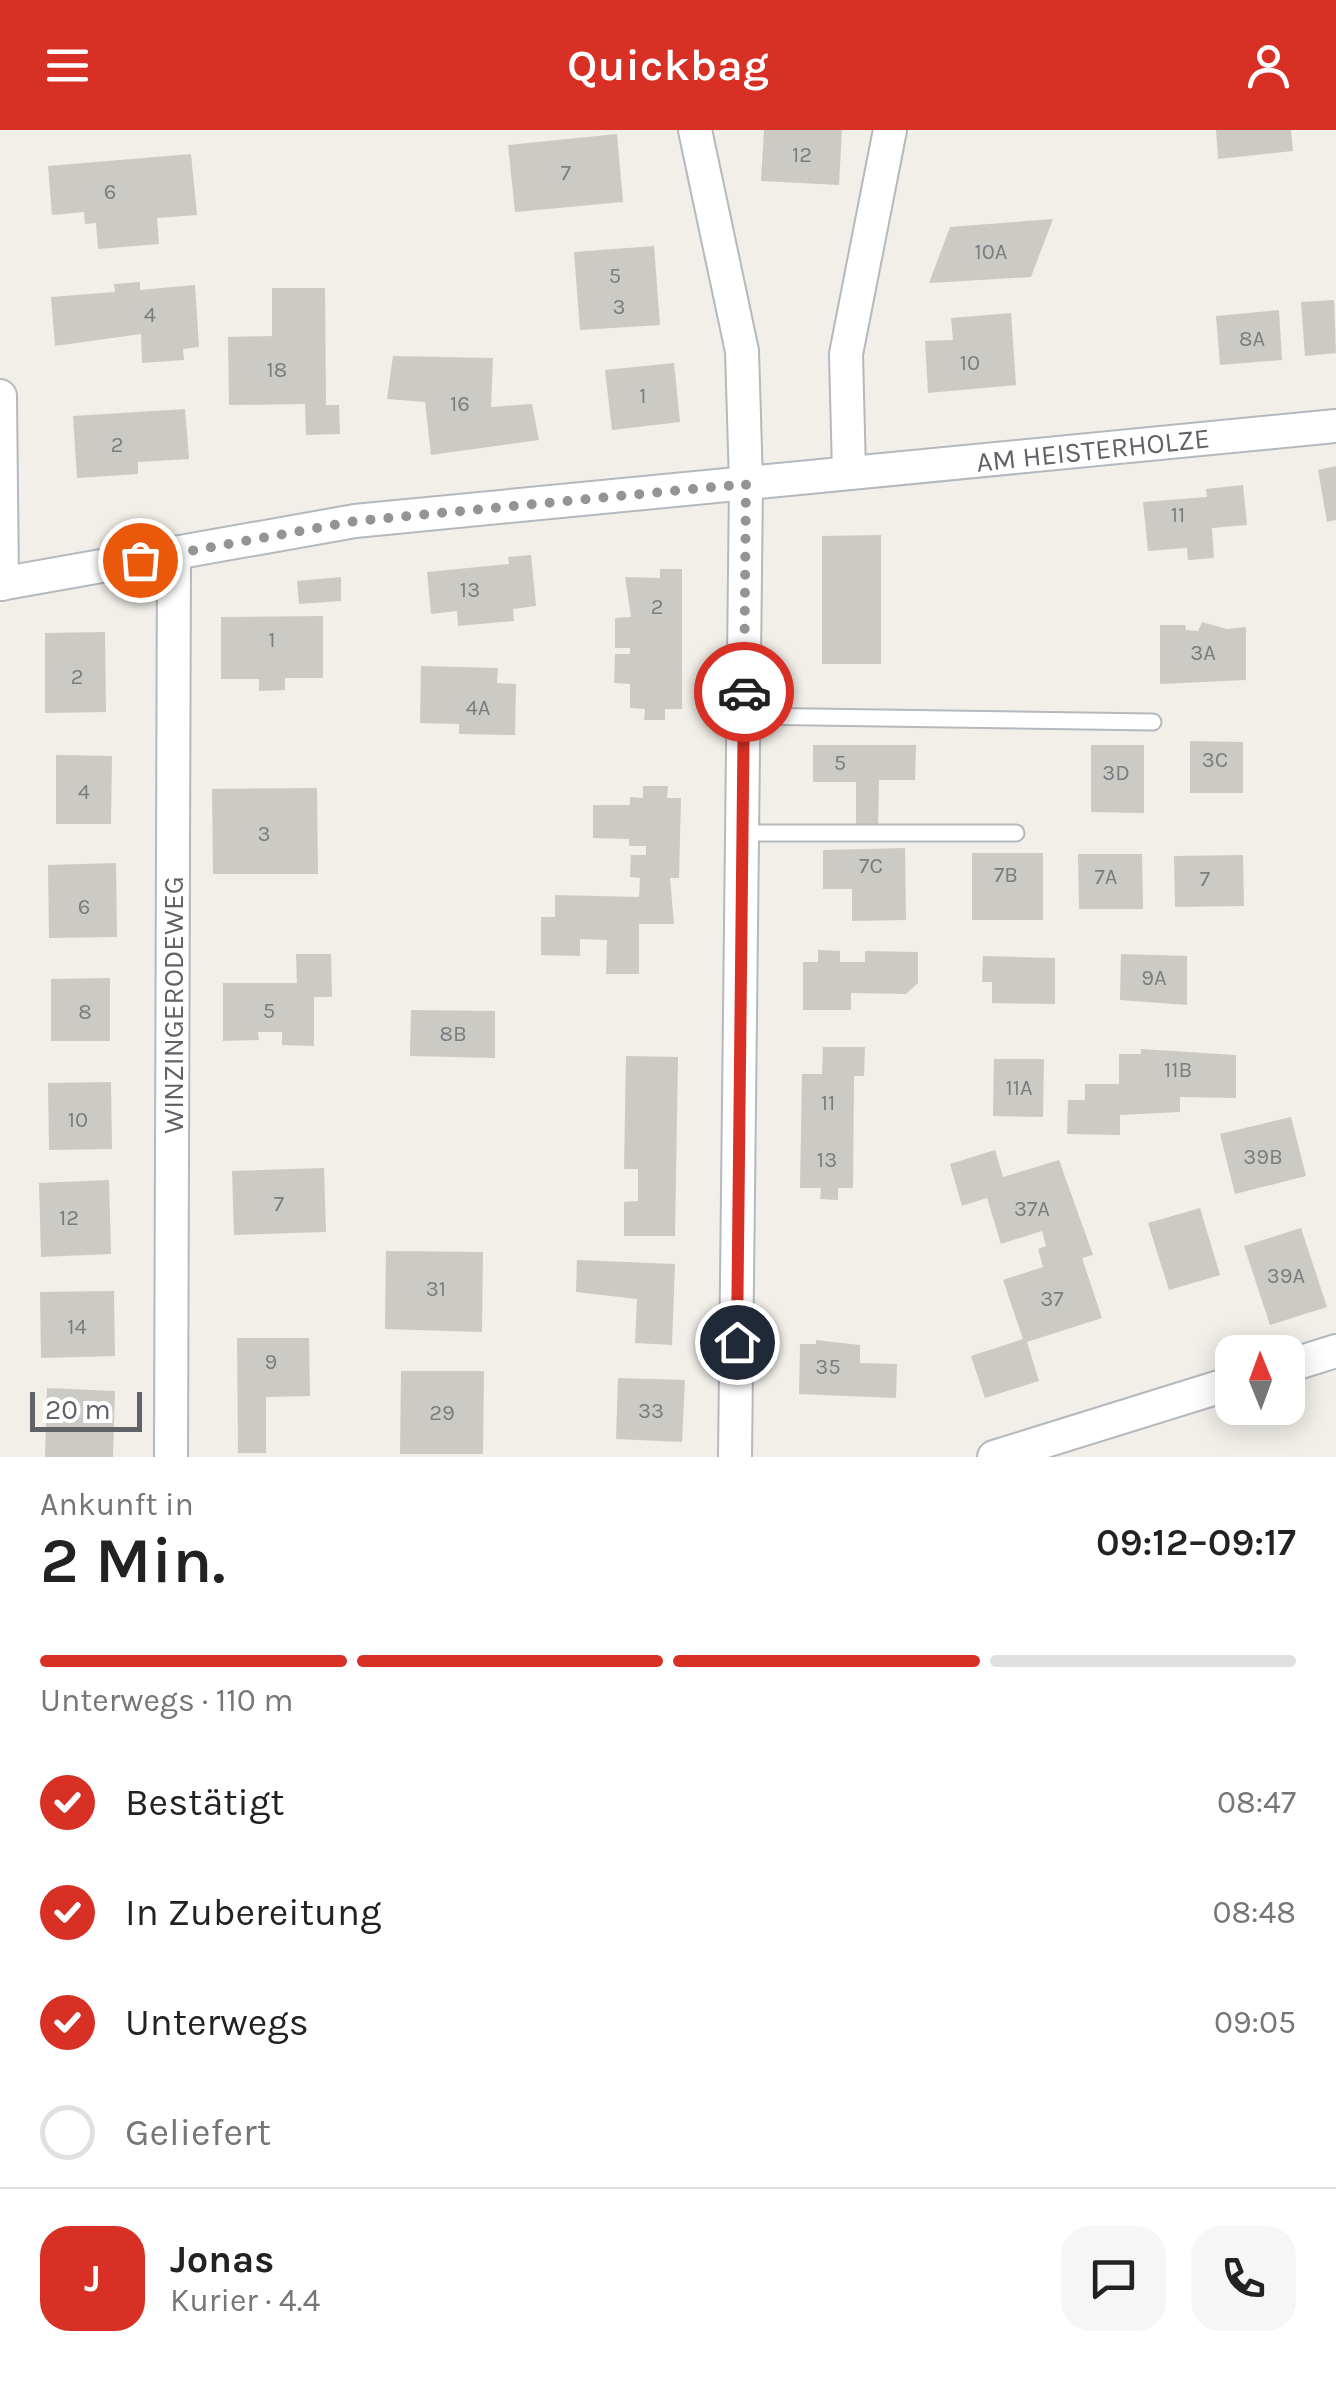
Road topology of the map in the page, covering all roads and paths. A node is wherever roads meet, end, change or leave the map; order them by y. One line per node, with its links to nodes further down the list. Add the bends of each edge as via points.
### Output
1 (695, 130): 6 (street, via 742,351)
2 (890, 130): 5 (street, via 846,354)
3 (0, 396): 8 (street)
4 (1336, 426): 5 (street, AM HEISTERHOLZE)
5 (850, 474): 6 (street, AM HEISTERHOLZE)
6 (746, 484): 7 (street, AM HEISTERHOLZE, via 356,521); 9 (street)
7 (174, 553): 8 (street, AM HEISTERHOLZE); 16 (street, WINZINGERODEWEG)
8 (1, 584)
9 (744, 716): 10 (lane); 11 (street)
10 (1153, 722)
11 (742, 833): 12 (lane); 17 (street)
12 (1016, 833)
13 (1336, 1351): 14 (street)
14 (1305, 1361)
15 (1215, 1387): 18 (street)
16 (171, 1457)
17 (736, 1457)
18 (994, 1457)

